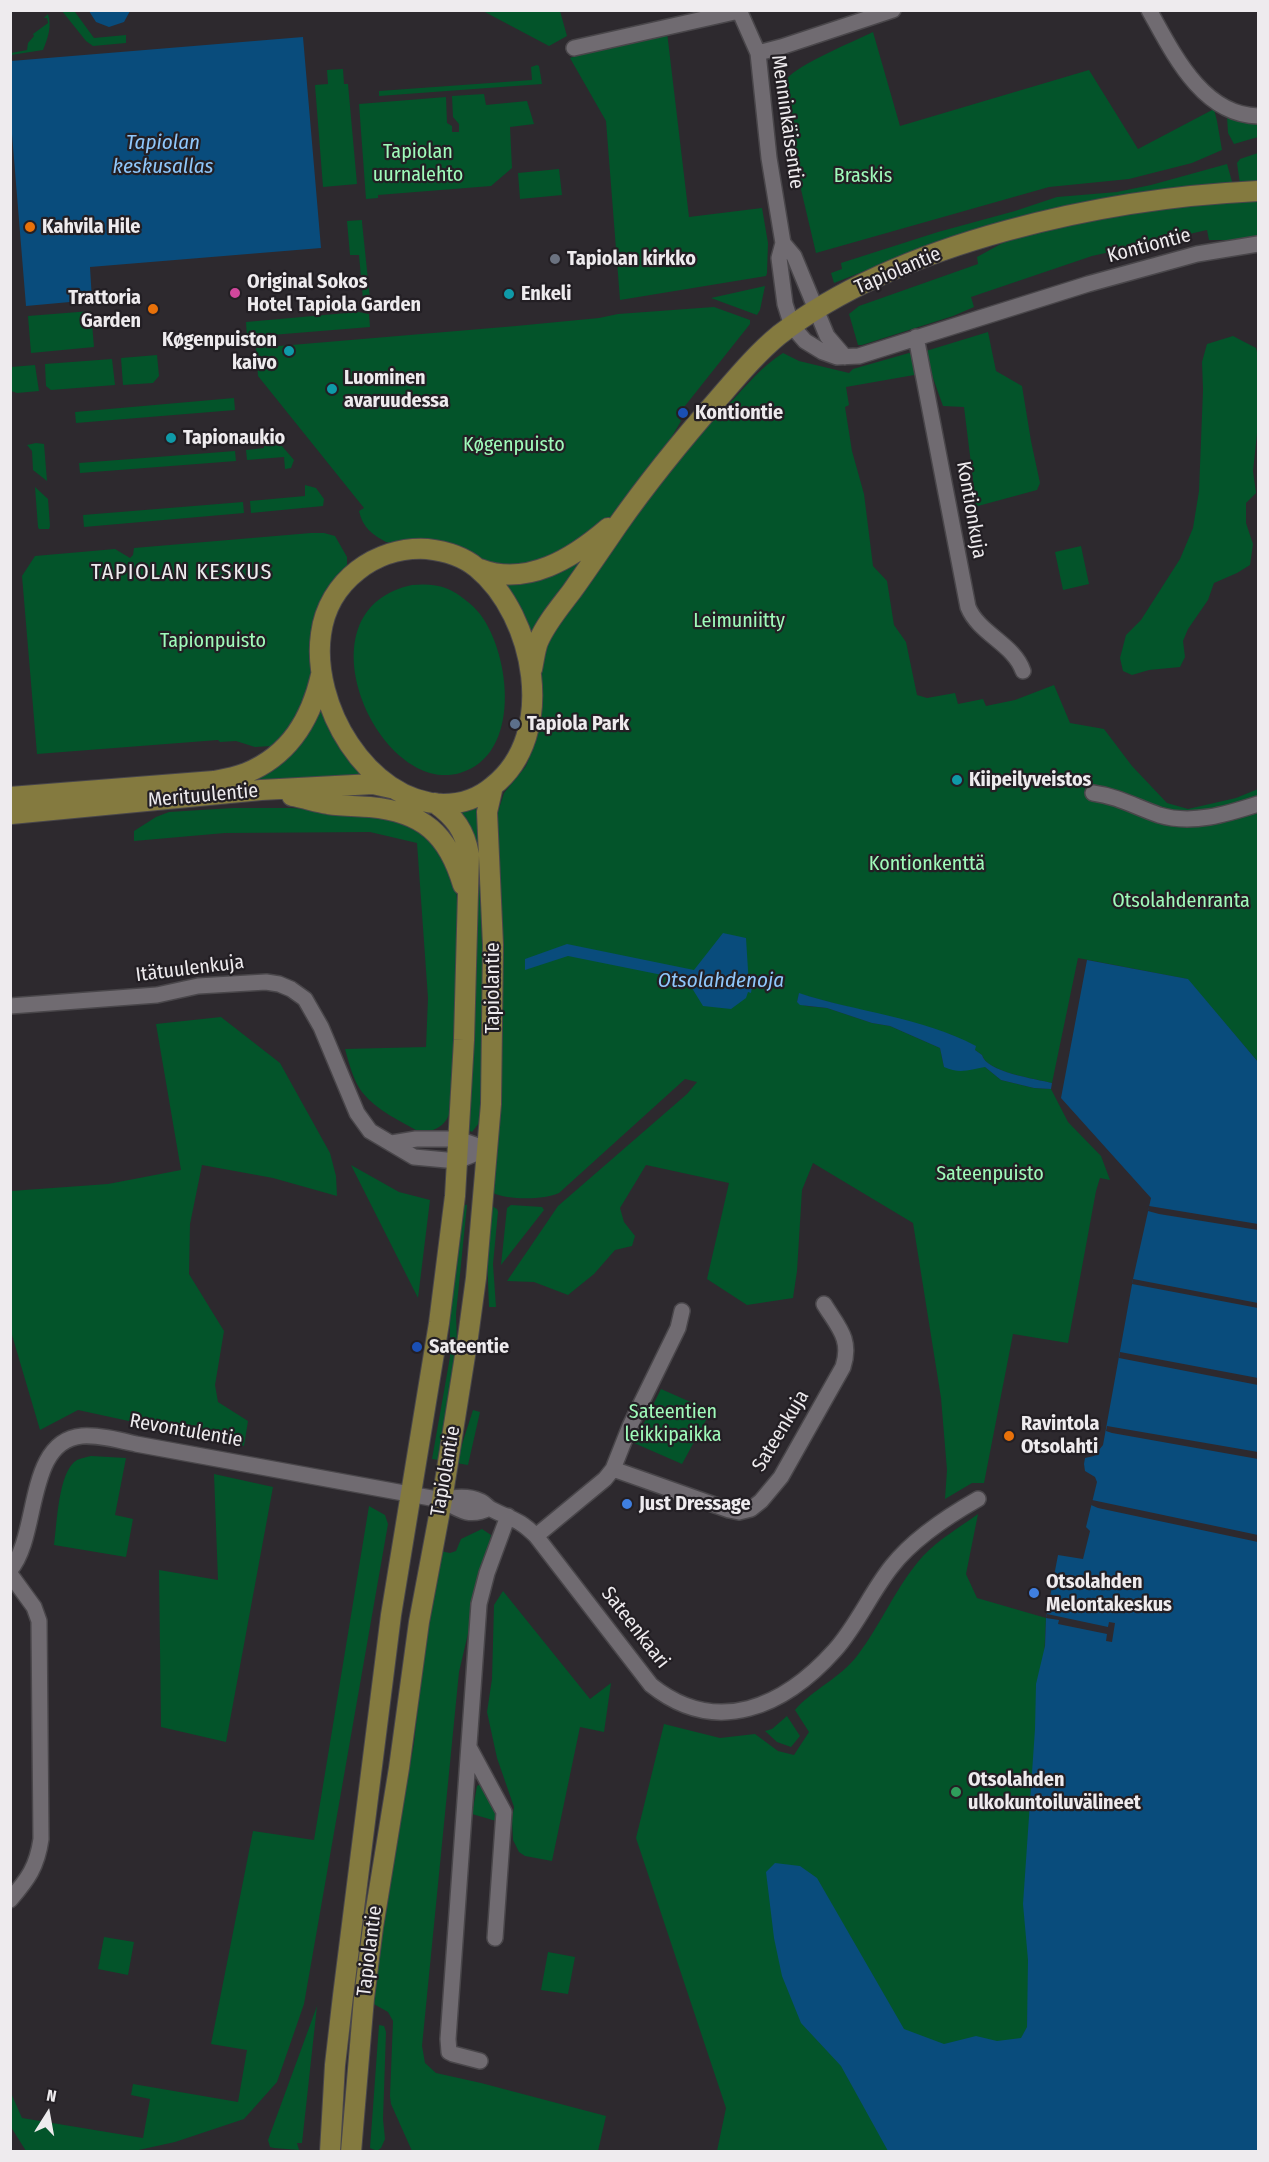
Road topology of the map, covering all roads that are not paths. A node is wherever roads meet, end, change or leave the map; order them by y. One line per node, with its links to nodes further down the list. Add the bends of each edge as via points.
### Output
1 (893, 10): 5 (street)
2 (1149, 10): 6 (street, via 1177,60 1203,91 1236,112)
3 (739, 11): 4 (street); 5 (street, Menninkäisentie)
4 (573, 48)
5 (758, 53): 8 (street, Menninkäisentie)
6 (1258, 116)
7 (1258, 191): 10 (main road, Tapiolantie, via 1150,202 1014,229 898,268)
8 (783, 243): 10 (street, Menninkäisentie, via 794,256); 11 (street, Menninkäisentie, via 779,258)
9 (1258, 244): 12 (street, Kontiontie, via 1197,254)
10 (817, 309): 11 (main road, Tapiolantie); 13 (street, via 827,336)
11 (792, 326): 13 (street, Kontiontie, via 812,346); 14 (main road, Tapiolantie, via 737,377)
12 (916, 337): 13 (street, Kontiontie); 18 (street, Kontionkuja, via 968,607 989,634 1019,660)
13 (845, 357)
14 (626, 513): 15 (main road, Tapiolantie, via 590,543 549,566 510,575); 17 (main road, Tapiolantie, via 541,635)
15 (478, 568): 16 (main road, via 453,554 418,548 392,552 365,564 342,585 326,614 320,642); 17 (main road, via 511,611)
16 (322, 669): 20 (main road, via 332,710 345,737 370,768); 23 (main road, Merituulentie, via 312,709 289,745 246,773 214,781)
17 (532, 669): 19 (main road, via 532,704 524,741 511,768)
18 (1023, 671)
19 (493, 786): 24 (main road, via 464,802); 31 (main road, Tapiolantie, via 488,812 493,945)
20 (394, 789): 21 (main road, Merituulentie, via 373,784); 24 (main road)
21 (261, 790): 26 (main road, Merituulentie); 27 (main road, via 411,816 428,826 449,849)
22 (1093, 793): 25 (street, via 1184,820)
23 (10, 797)
24 (435, 803): 27 (main road, Tapiolantie, via 449,813 466,839)
25 (1258, 804)
26 (11, 814)
27 (467, 899): 29 (main road, Tapiolantie, via 465,1040)
28 (10, 1006): 30 (street, Itätuulenkuja, via 157,995 198,986 279,984 305,999 357,1113 370,1131)
29 (458, 1139): 30 (street); 31 (street); 32 (main road, Tapiolantie)
30 (392, 1143): 32 (street, Itätuulenkuja, via 414,1157)
31 (487, 1149): 32 (street, Itätuulenkuja); 38 (main road, Tapiolantie, via 472,1313)
32 (457, 1161): 36 (main road, Tapiolantie, via 440,1323)
33 (824, 1304): 35 (street, Sateenkuja, via 846,1342 843,1367 781,1477 756,1505 729,1510)
34 (682, 1311): 35 (street, via 678,1328)
35 (613, 1469): 40 (street)
36 (410, 1495): 38 (street, Revontulentie); 41 (street, Revontulentie, via 127,1442 80,1437 59,1445 45,1465 24,1545); 46 (main road, Tapiolantie, via 343,1996)
37 (978, 1499): 40 (street, Sateenkaari, via 904,1552 835,1650 805,1679 775,1699 726,1713 689,1707 651,1684)
38 (441, 1500): 39 (street, Sateenkaari, via 459,1511 478,1514 489,1508); 47 (main road, Tapiolantie, via 373,1927)
39 (508, 1516): 40 (street, Sateenkaari, via 523,1523); 42 (street, via 479,1604)
40 (536, 1536)
41 (10, 1572): 43 (street, via 39,1621 41,1839 31,1875)
42 (469, 1747): 44 (street, via 504,1812); 45 (street, via 448,2046 453,2054)
43 (10, 1900)
44 (495, 1938)
45 (480, 2061)
46 (330, 2148)
47 (351, 2149)

